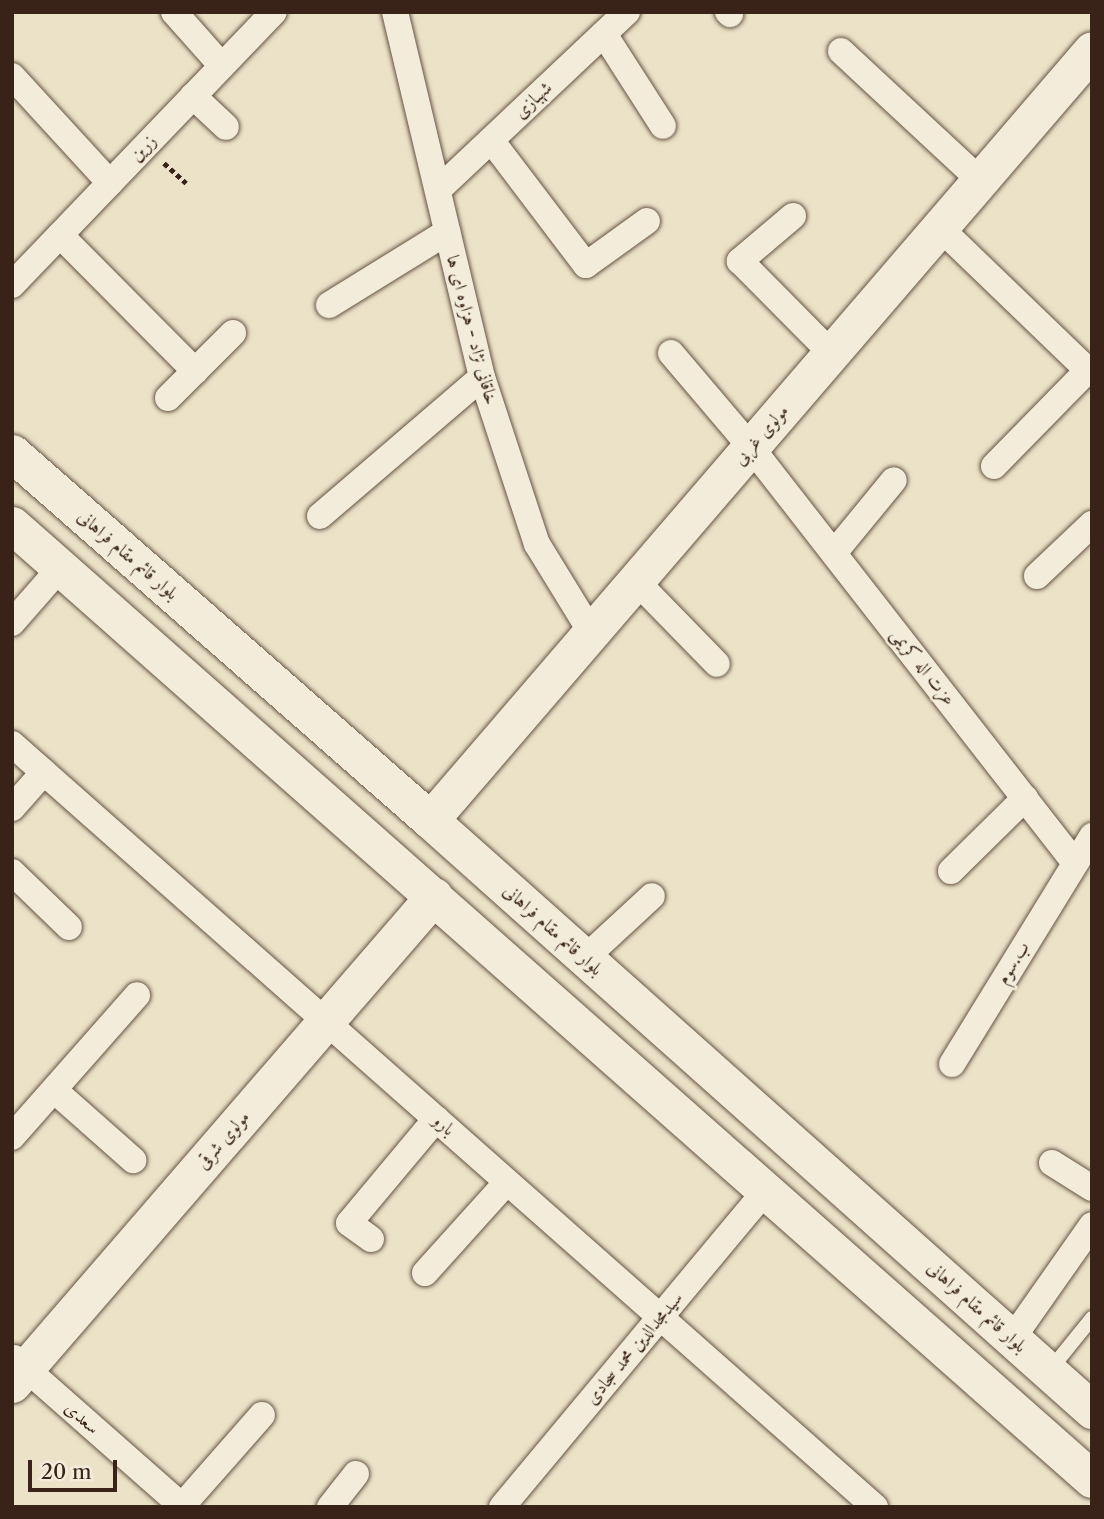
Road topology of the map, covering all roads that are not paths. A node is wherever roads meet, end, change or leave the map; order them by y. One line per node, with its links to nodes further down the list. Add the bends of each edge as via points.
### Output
1 (174, 12): 8 (street)
2 (274, 12): 8 (street, زرین)
3 (395, 12): 16 (street, خاقانی نژاد - هزاوه ای ها)
4 (627, 12): 5 (street, شهبازی)
5 (604, 34): 11 (street); 13 (street, شهبازی)
6 (1092, 50): 14 (main road, مولوی غربی)
7 (841, 51): 14 (street)
8 (222, 66): 10 (street, زرین)
9 (12, 76): 15 (street)
10 (193, 96): 12 (street); 15 (street, زرین)
11 (663, 126)
12 (226, 127)
13 (491, 140): 16 (street, شهبازی); 18 (street, via 586,265)
14 (980, 180): 19 (main road, مولوی غربی)
15 (110, 183): 21 (street, زرین)
16 (440, 188): 20 (street, خاقانی نژاد - هزاوه ای ها)
17 (793, 216): 26 (street, via 740,261)
18 (646, 221)
19 (939, 227): 26 (main road, مولوی غربی); 28 (street)
20 (447, 232): 23 (street); 29 (street, خاقانی نژاد - هزاوه ای ها)
21 (60, 235): 22 (street, زرین); 27 (street)
22 (12, 285)
23 (329, 305)
24 (233, 333): 27 (street)
25 (671, 353): 31 (street, عزت اله کریمی)
26 (831, 353): 31 (main road, مولوی غربی)
27 (195, 371): 30 (street)
28 (1090, 372): 33 (street)
29 (482, 377): 35 (street); 43 (street, خاقانی نژاد - هزاوه ای ها, via 537,544)
30 (168, 398)
31 (750, 446): 38 (street, عزت اله کریمی); 41 (main road, مولوی غربی)
32 (12, 453): 49 (main road, بلوار قائم مقام فراهانی)
33 (994, 466)
34 (894, 481): 38 (street)
35 (320, 516)
36 (1092, 524): 40 (street)
37 (12, 526): 39 (main road)
38 (834, 553): 47 (street, عزت اله کریمی)
39 (61, 568): 42 (street); 54 (main road)
40 (1037, 576)
41 (635, 580): 43 (main road, مولوی غربی); 44 (street)
42 (12, 623)
43 (591, 632): 49 (main road, مولوی غربی)
44 (717, 664)
45 (12, 744): 46 (street, بارو)
46 (44, 772): 48 (street); 59 (street, بارو)
47 (1025, 798): 51 (street, عزت اله کریمی); 52 (street)
48 (12, 808)
49 (430, 820): 57 (main road, بلوار قائم مقام فراهانی)
50 (1092, 836): 51 (street)
51 (1075, 863): 60 (street, ب.سوم)
52 (951, 871)
53 (12, 872): 56 (street)
54 (434, 896): 59 (main road, مولوی شرقی); 68 (main road)
55 (652, 896): 57 (street)
56 (69, 928)
57 (585, 958): 74 (main road, بلوار قائم مقام فراهانی)
58 (137, 995): 61 (street)
59 (326, 1021): 62 (street, بارو); 75 (main road, مولوی شرقی)
60 (952, 1064)
61 (54, 1090): 63 (street); 64 (street)
62 (436, 1119): 66 (street, بارو); 70 (street, via 349,1223)
63 (12, 1137)
64 (133, 1160)
65 (1052, 1163): 67 (street)
66 (507, 1182): 71 (street); 72 (street, بارو)
67 (1092, 1188)
68 (766, 1190): 72 (street, سیدمجدالدین محمد سجادی); 80 (main road)
69 (1092, 1225): 74 (street)
70 (371, 1239)
71 (425, 1273)
72 (660, 1317): 83 (street, سیدمجدالدین محمد سجادی); 84 (street, بارو)
73 (1092, 1318): 76 (lane)
74 (1012, 1339): 76 (main road, بلوار قائم مقام فراهانی)
75 (17, 1370): 81 (street, سعدی)
76 (1049, 1371): 77 (main road, بلوار قائم مقام فراهانی)
77 (1092, 1410)
78 (262, 1415): 81 (street)
79 (356, 1474): 82 (street)
80 (1092, 1479)
81 (183, 1506)
82 (330, 1507)
83 (502, 1507)
84 (875, 1507)

